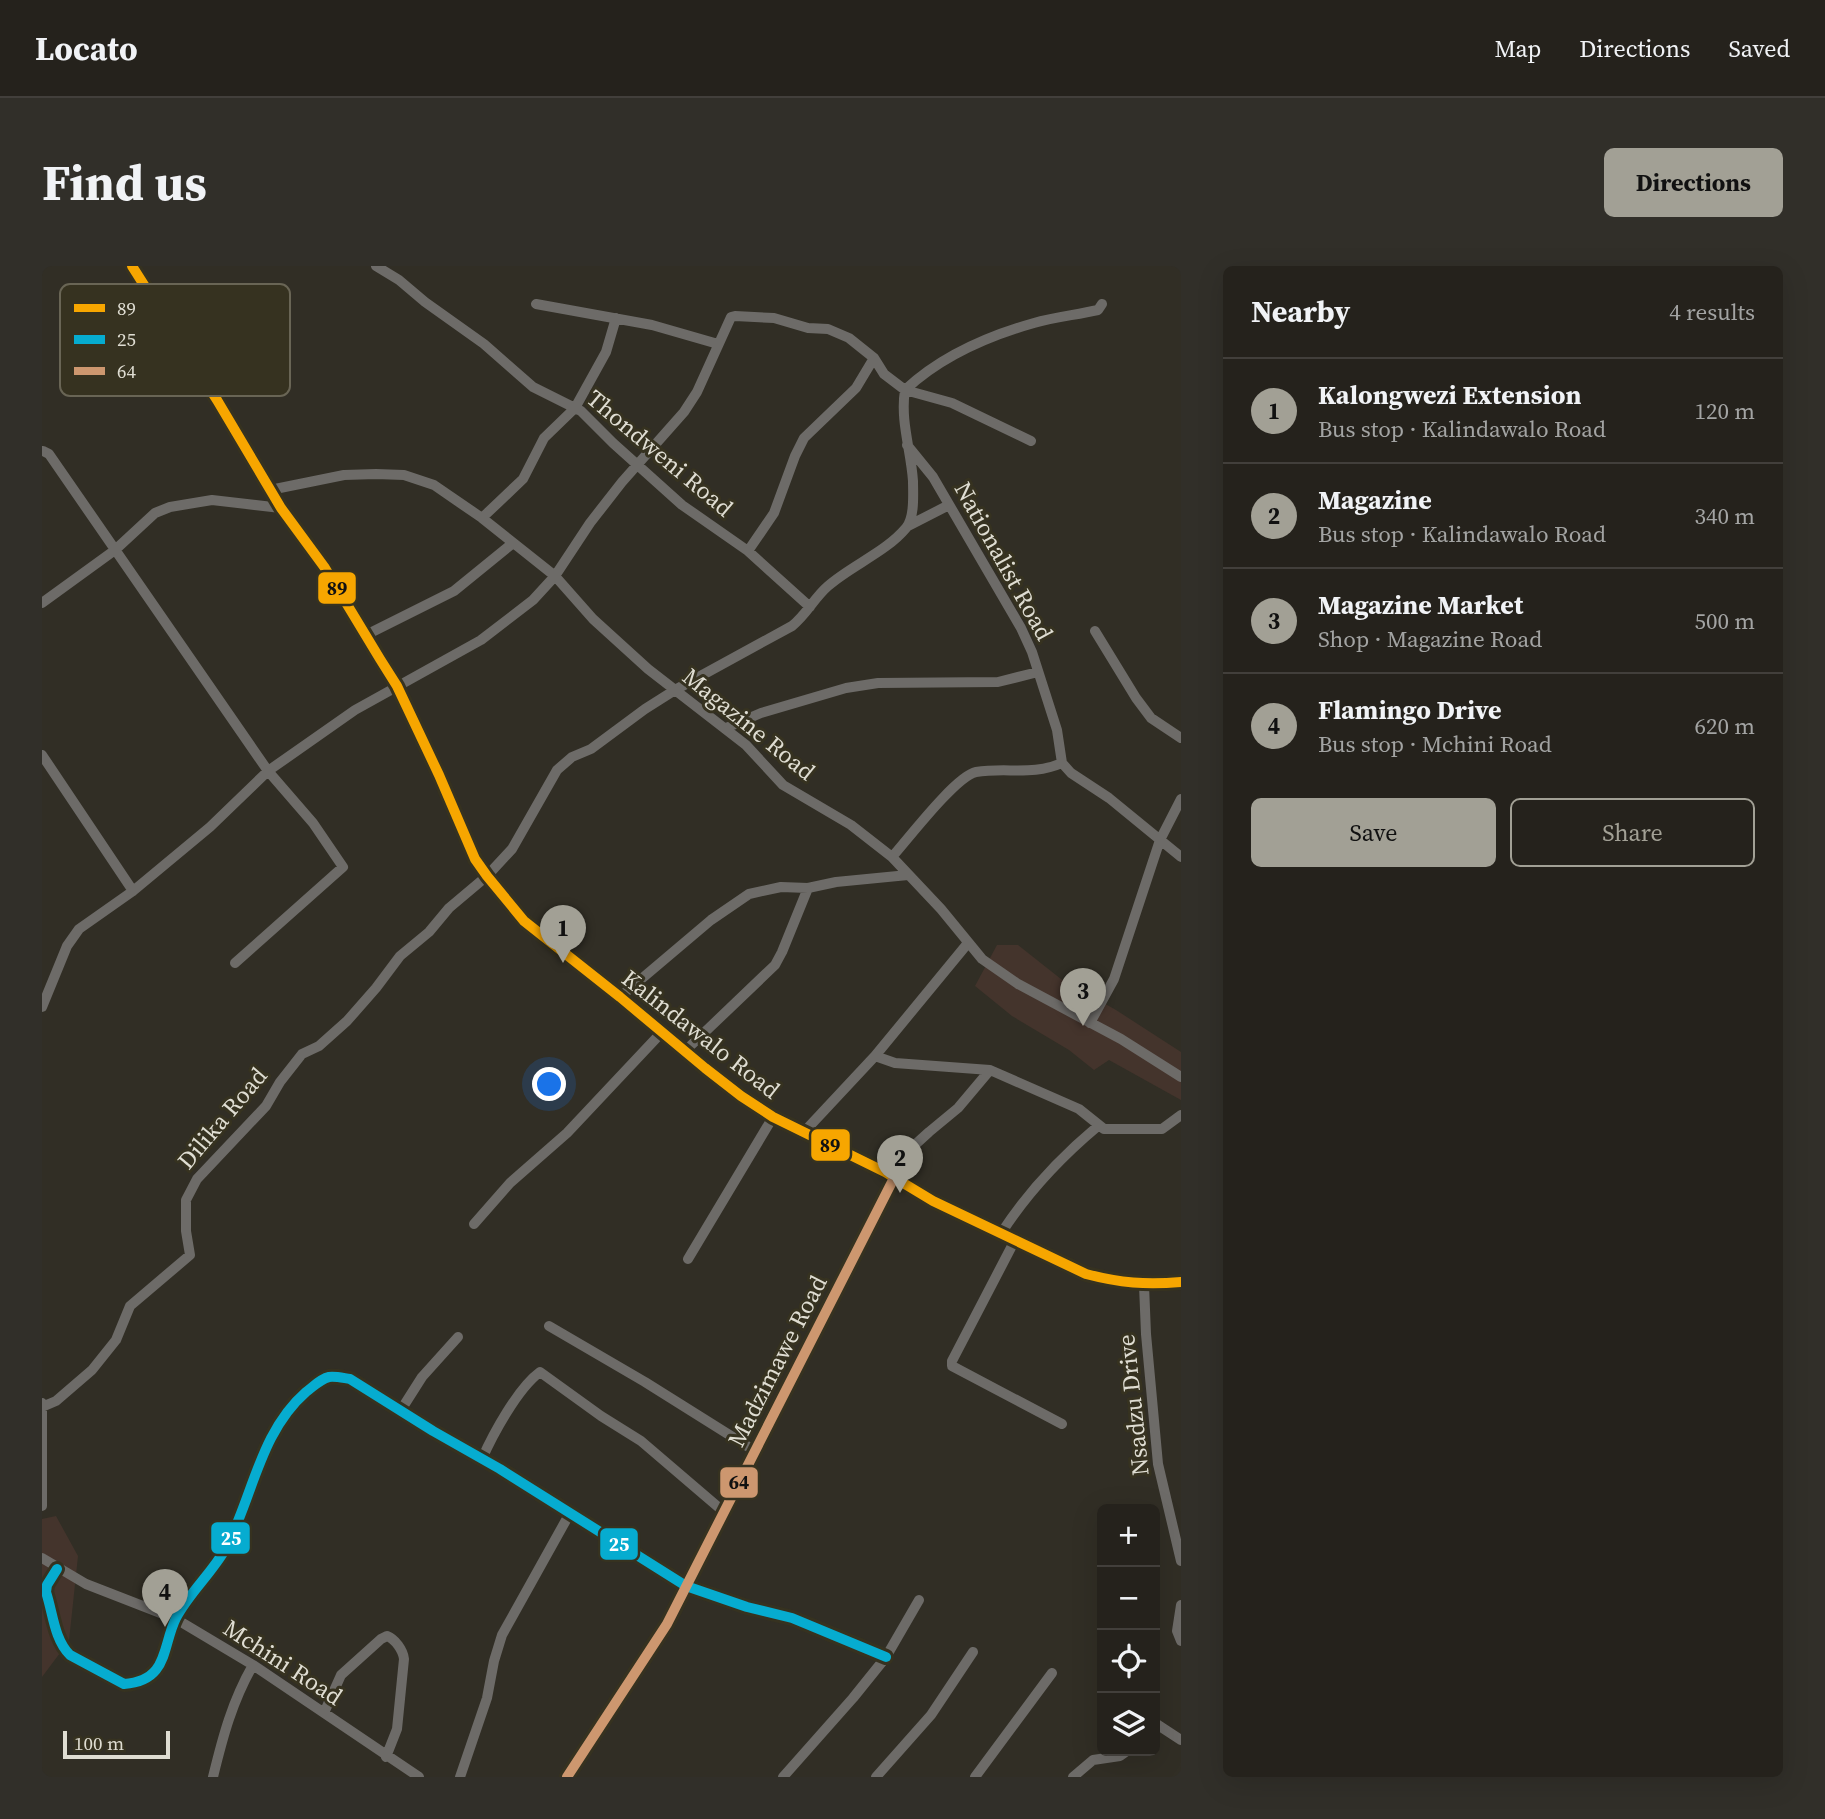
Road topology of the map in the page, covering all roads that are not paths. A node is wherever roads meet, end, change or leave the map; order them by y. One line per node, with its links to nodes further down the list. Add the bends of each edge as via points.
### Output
1 (132, 266): 3 (street, Kalindawalo Road)
2 (376, 266): 11 (street, Thondweni Road, via 484,344 533,387)
3 (143, 284)
4 (536, 304): 6 (street)
5 (1102, 304): 9 (street, via 1098,310 1032,324 971,348 929,368)
6 (616, 318): 7 (street); 11 (street, via 606,352)
7 (718, 344): 8 (street, via 731,317 758,316 828,330 849,338); 15 (street, via 684,412)
8 (874, 358): 9 (street, via 884,374); 23 (street, via 856,388 804,438 775,513)
9 (905, 390): 12 (street, via 953,403); 13 (street)
10 (214, 396): 16 (street, Kalindawalo Road)
11 (575, 408): 15 (street, Thondweni Road); 19 (street, via 544,438 523,479)
12 (1031, 441)
13 (907, 444): 17 (street, Nationalist Road); 20 (street, via 913,479)
14 (43, 451): 22 (street)
15 (638, 466): 23 (street, Thondweni Road, via 682,505); 24 (street, via 590,523)
16 (270, 489): 18 (street, Kalindawalo Road); 19 (street, Magazine Road, via 344,475 404,475 434,485)
17 (949, 505): 20 (street); 29 (street, Nationalist Road, via 1021,628)
18 (281, 508): 22 (street, via 212,500 170,507 140,524); 28 (street, Kalindawalo Road)
19 (482, 518): 21 (street, Magazine Road)
20 (908, 526): 26 (street, via 826,587)
21 (513, 543): 24 (street, Magazine Road); 28 (street, via 454,591)
22 (115, 550): 25 (street); 36 (street)
23 (748, 551): 26 (street, Thondweni Road)
24 (555, 576): 30 (street, via 533,600 481,640); 31 (street, Magazine Road, via 593,619)
25 (42, 603)
26 (810, 607): 31 (street, via 792,625)
27 (1095, 631): 33 (street, via 1152,718)
28 (366, 635): 30 (street, Kalindawalo Road)
29 (1038, 672): 32 (street, via 998,681 878,683 846,688 761,713); 35 (street, Nationalist Road)
30 (397, 686): 36 (street); 42 (street, Kalindawalo Road, via 475,859)
31 (675, 690): 32 (street, Magazine Road); 42 (street, via 557,770 512,849)
32 (726, 729): 39 (street, Magazine Road, via 783,785 850,825)
33 (1181, 738)
34 (42, 755): 44 (street)
35 (1062, 763): 38 (street); 39 (street, via 1041,771 970,774)
36 (268, 771): 44 (street, via 211,827); 46 (street, via 344,867)
37 (1181, 799): 38 (street)
38 (1160, 840): 40 (street); 49 (street, via 1114,979)
39 (892, 857): 41 (street, Magazine Road)
40 (1181, 857)
41 (908, 874): 43 (street); 45 (street, Magazine Road)
42 (487, 876): 47 (street, Kalindawalo Road, via 524,921); 68 (street, Dilika Road, via 400,956 347,1021 319,1046 302,1054 266,1106 194,1184 186,1200 187,1259 130,1306 116,1340 92,1370 56,1401)
43 (808, 888): 47 (street, via 772,888 739,899); 51 (street, via 775,965)
44 (133, 891): 48 (street, via 70,939)
45 (968, 943): 49 (street, Magazine Road, via 1018,984); 52 (street)
46 (235, 963)
47 (620, 997): 50 (street, Kalindawalo Road)
48 (42, 1007)
49 (1090, 1023): 54 (street, Magazine Road)
50 (662, 1032): 51 (street, Kalindawalo Road); 60 (street)
51 (685, 1051): 56 (street, Kalindawalo Road)
52 (875, 1056): 53 (street, via 895,1063); 58 (street)
53 (990, 1070): 57 (street, via 1079,1109); 59 (street)
54 (1181, 1077)
55 (1181, 1115): 57 (street, via 1153,1131)
56 (773, 1117): 58 (street, Kalindawalo Road); 63 (street)
57 (1098, 1126): 61 (street, via 1067,1152)
58 (804, 1132): 59 (street, Kalindawalo Road)
59 (890, 1175): 61 (street, Kalindawalo Road); 71 (street, Madzimawe Road)
60 (474, 1224)
61 (1002, 1233): 62 (street, Kalindawalo Road)
62 (1015, 1240): 65 (street, Kalindawalo Road, via 1086,1274); 70 (street, via 952,1366)
63 (688, 1259)
64 (1181, 1282): 65 (street, Kalindawalo Road)
65 (1144, 1285): 77 (street, Nsadzu Drive, via 1158,1464)
66 (549, 1326): 71 (street)
67 (458, 1337): 69 (street, via 422,1377)
68 (42, 1405): 73 (street)
69 (401, 1410): 72 (street); 82 (street, via 339,1377 319,1382 301,1397 277,1427 226,1548)
70 (1062, 1424)
71 (755, 1451): 74 (street, Madzimawe Road)
72 (482, 1459): 74 (street, via 511,1407 540,1372 640,1441); 75 (street)
73 (42, 1506)
74 (724, 1512): 79 (street, Madzimawe Road)
75 (570, 1513): 79 (street); 95 (street, via 502,1635)
76 (42, 1558): 78 (street, Mchini Road)
77 (1181, 1561)
78 (57, 1569): 82 (street, Mchini Road); 82 (street, via 46,1588 61,1645 70,1656 122,1683 139,1680 160,1665)
79 (686, 1586): 85 (street, via 792,1618); 96 (street, Madzimawe Road, via 667,1624)
80 (919, 1600): 85 (street)
81 (1181, 1605): 83 (street, via 1177,1631)
82 (176, 1619): 86 (street, Mchini Road)
83 (1181, 1641)
84 (973, 1652): 98 (street, via 931,1715)
85 (886, 1657): 97 (street)
86 (253, 1665): 88 (street, Mchini Road); 93 (street, via 231,1708)
87 (1052, 1673): 99 (street)
88 (324, 1713): 92 (street, Mchini Road); 92 (street, via 346,1669 384,1637 391,1638 404,1658 397,1729)
89 (1160, 1726): 90 (street)
90 (1181, 1740)
91 (1120, 1756): 100 (street, via 1093,1760)
92 (386, 1757): 94 (street, Mchini Road)
93 (213, 1777)
94 (419, 1777)
95 (460, 1777)
96 (567, 1777)
97 (783, 1777)
98 (876, 1777)
99 (975, 1777)
100 (1073, 1777)

